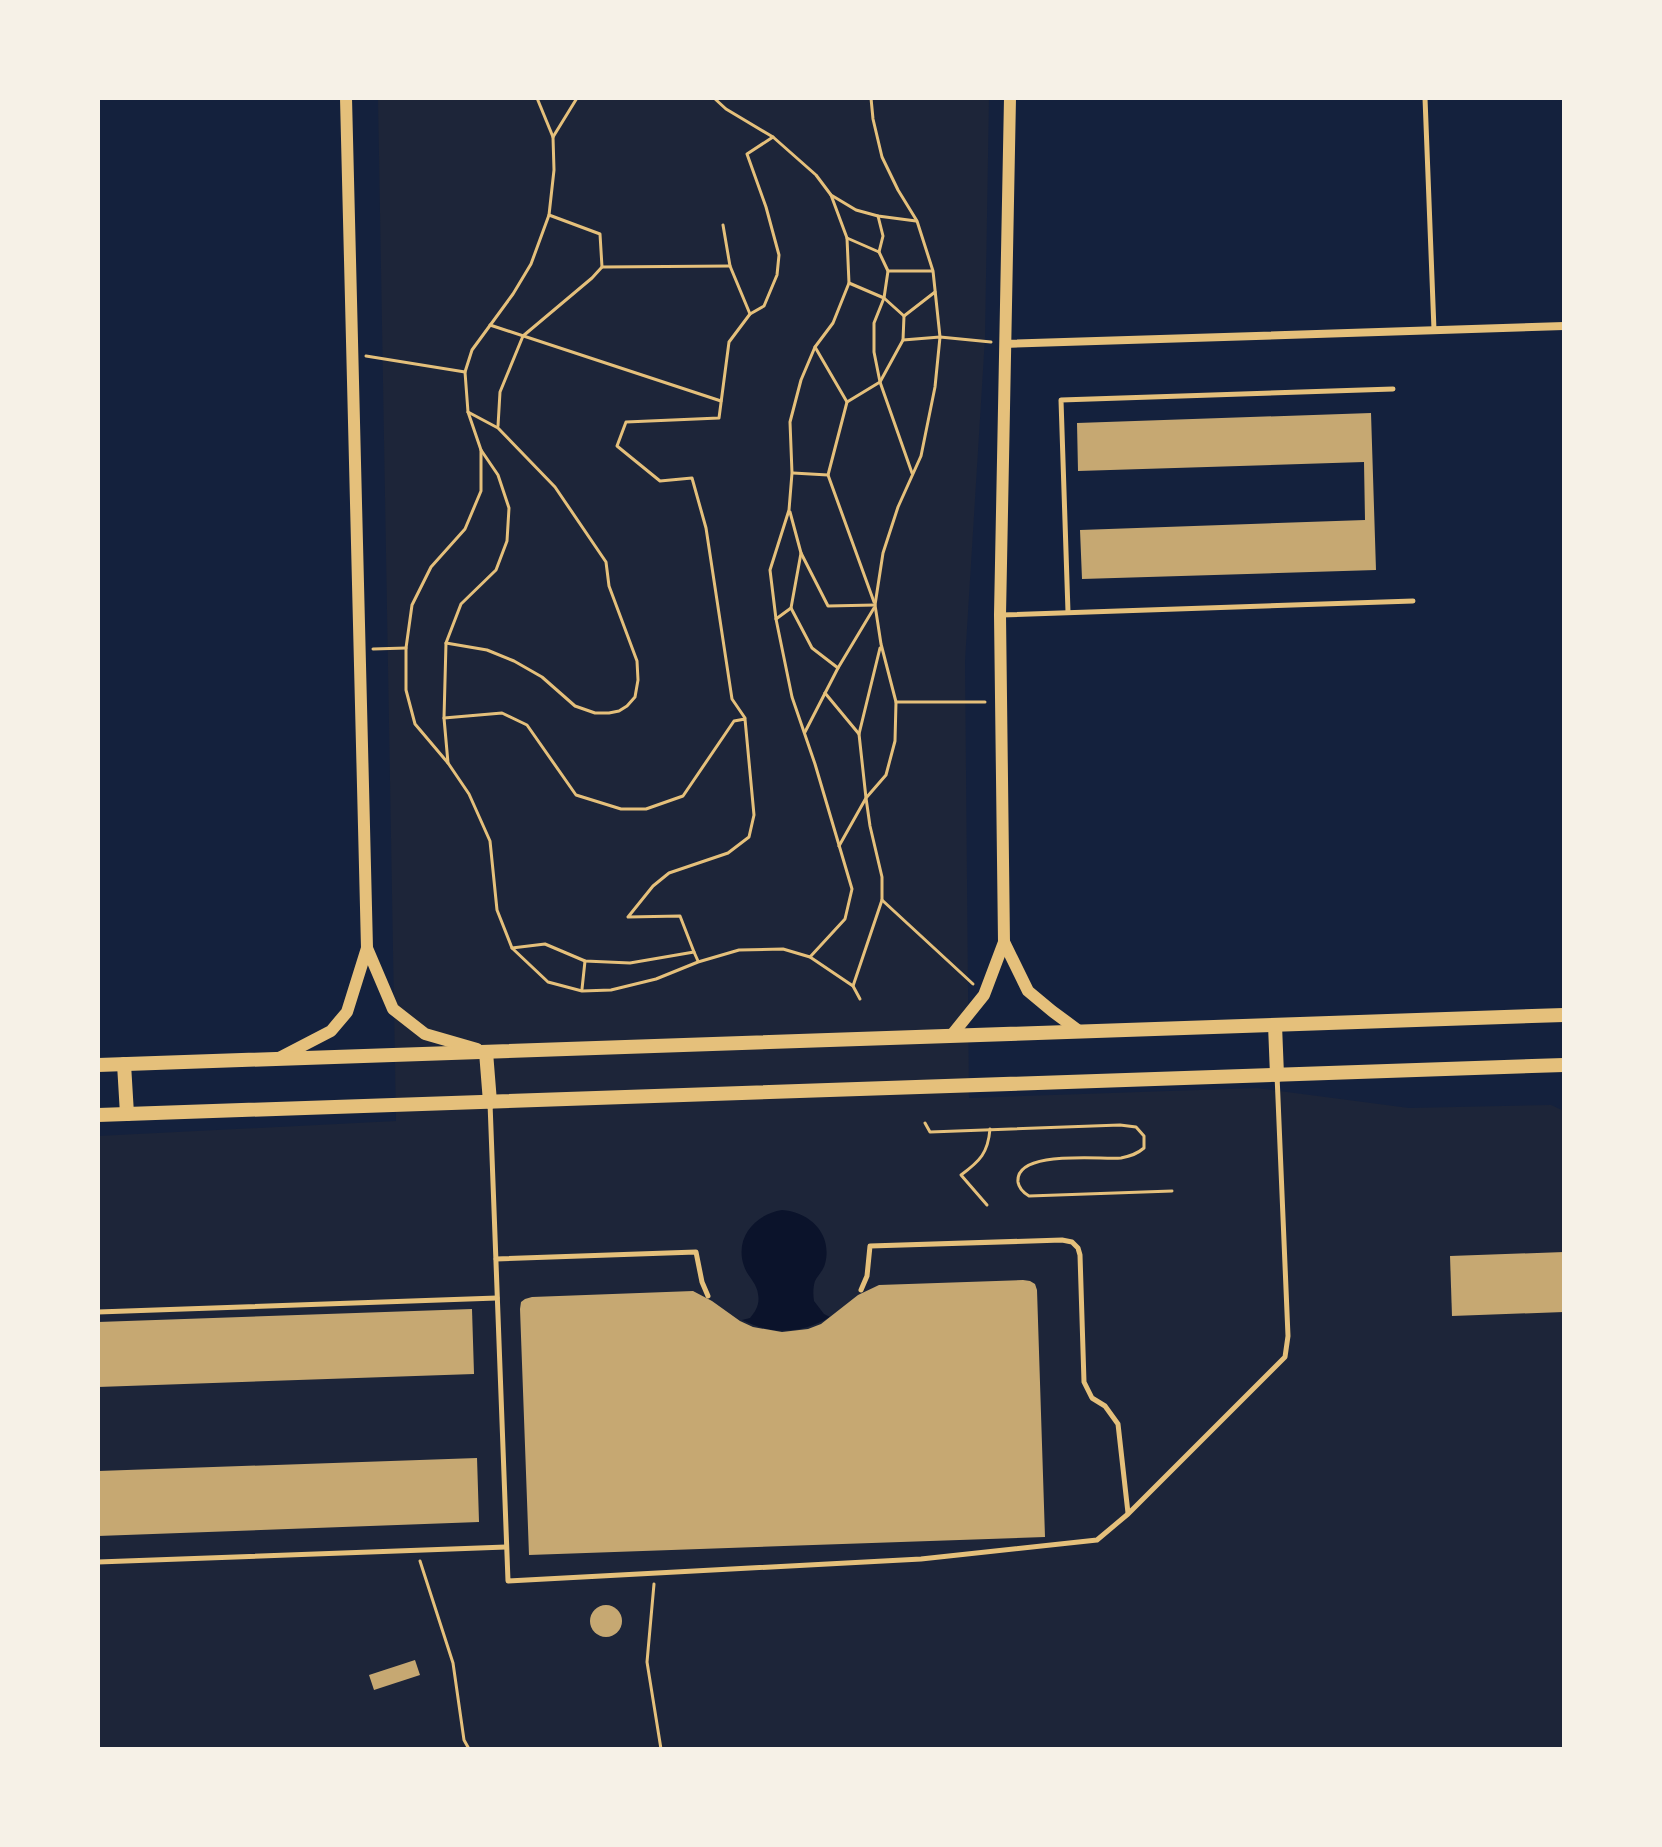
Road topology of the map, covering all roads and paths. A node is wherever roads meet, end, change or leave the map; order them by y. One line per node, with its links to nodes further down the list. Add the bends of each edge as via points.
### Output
1 (346, 98): 34 (street)
2 (537, 98): 8 (path)
3 (577, 98): 8 (path)
4 (714, 98): 9 (path)
5 (871, 98): 13 (path, via 882,157)
6 (1010, 98): 32 (street)
7 (1425, 98): 28 (lane)
8 (553, 137): 11 (path)
9 (773, 137): 10 (path); 24 (path, via 747,154 779,255 764,306)
10 (831, 195): 12 (path); 15 (path)
11 (549, 215): 18 (path, via 600,234); 26 (path, via 531,264)
12 (878, 216): 13 (path); 16 (path, via 883,236)
13 (917, 221): 20 (path)
14 (723, 225): 17 (path)
15 (847, 238): 16 (path); 21 (path)
16 (879, 252): 19 (path)
17 (730, 266): 18 (path); 24 (path)
18 (602, 267): 29 (path)
19 (888, 271): 20 (path); 23 (path)
20 (933, 271): 22 (path)
21 (849, 283): 23 (path); 33 (path, via 833,323)
22 (935, 292): 25 (path); 30 (path)
23 (884, 298): 25 (path); 36 (path, via 874,323)
24 (750, 314): 38 (path, via 729,342)
25 (904, 316): 31 (path)
26 (490, 325): 29 (path); 35 (path, via 472,350)
27 (1564, 326): 28 (street)
28 (1434, 330): 32 (street)
29 (523, 336): 38 (path); 41 (path, via 500,392)
30 (940, 337): 31 (path); 32 (path); 45 (path, via 935,387)
31 (903, 340): 36 (path)
32 (1004, 344): 52 (street)
33 (815, 347): 39 (path); 43 (path, via 790,422)
34 (353, 354): 35 (path); 57 (street)
35 (465, 372): 40 (path)
36 (880, 382): 39 (path); 45 (path)
37 (1393, 389): 51 (lane, via 1061,400)
38 (721, 401): 63 (path, via 719,418 626,422 617,446 660,481 692,478 706,528 732,699)
39 (847, 402): 44 (path)
40 (468, 412): 41 (path); 42 (path)
41 (498, 428): 54 (path, via 555,487 606,562 609,586 637,661 635,697 619,711 595,713 575,706 514,661)
42 (481, 450): 54 (path, via 498,475 509,508 507,541 496,570 461,604); 56 (path, via 481,491 465,529 431,567 412,605)
43 (792, 473): 44 (path); 46 (path)
44 (828, 475): 49 (path)
45 (913, 475): 49 (path, via 883,553)
46 (789, 510): 47 (path); 53 (path, via 770,570)
47 (801, 553): 49 (path, via 828,606); 50 (path)
48 (1413, 601): 51 (lane)
49 (875, 605): 55 (path); 58 (path)
50 (791, 608): 53 (path); 58 (path, via 812,648)
51 (1068, 612): 52 (lane)
52 (1000, 615): 61 (street)
53 (776, 619): 64 (path)
54 (446, 643): 62 (path)
55 (881, 644): 60 (path); 65 (path)
56 (406, 648): 57 (path); 66 (path, via 406,690 415,724)
57 (360, 650): 71 (street)
58 (838, 668): 59 (path)
59 (825, 693): 64 (path); 65 (path)
60 (896, 702): 61 (path); 67 (path, via 895,741 886,775)
61 (1001, 703): 70 (street)
62 (444, 718): 63 (path, via 502,713 527,725 576,795 621,809 646,809 683,796 734,721); 66 (path)
63 (745, 719): 73 (path, via 754,815 749,837 728,853 669,873 628,917 680,916)
64 (805, 734): 68 (path)
65 (859, 734): 67 (path)
66 (448, 763): 72 (path, via 490,841 497,910)
67 (866, 798): 68 (path); 69 (path)
68 (839, 847): 74 (path, via 852,889 845,919)
69 (882, 900): 77 (path); 79 (path)
70 (1004, 942): 79 (street); 83 (street, via 1028,991)
71 (367, 948): 85 (street, via 393,1009 425,1034); 86 (street, via 347,1012 331,1031)
72 (512, 948): 75 (path, via 545,944); 78 (path, via 548,982)
73 (694, 952): 75 (path, via 630,963); 76 (path)
74 (810, 957): 76 (path, via 783,949 739,950); 77 (path)
75 (585, 961): 78 (path)
76 (698, 962): 78 (path, via 656,979)
77 (853, 986): 80 (path)
78 (582, 991)
79 (984, 995): 84 (street)
80 (860, 999)
81 (1564, 1015): 82 (main road)
82 (1275, 1025): 83 (main road); 90 (main road)
83 (1079, 1031): 84 (main road)
84 (951, 1036): 85 (main road)
85 (486, 1052): 86 (main road); 91 (main road)
86 (277, 1059): 87 (main road)
87 (124, 1064): 88 (main road); 92 (main road)
88 (98, 1065)
89 (1564, 1065): 90 (main road)
90 (1277, 1075): 91 (main road); 103 (lane, via 1285,1357)
91 (490, 1102): 92 (main road); 98 (lane)
92 (127, 1114): 93 (main road)
93 (98, 1115)
94 (925, 1123): 95 (path, via 930,1132)
95 (990, 1129): 96 (path, via 1120,1125 1136,1127 1144,1136 1144,1148 1135,1155 1030,1164 1018,1181 1021,1192 1029,1196); 97 (path, via 989,1145 977,1164 961,1175)
96 (1172, 1191)
97 (987, 1205)
98 (496, 1259): 100 (lane, via 696,1252); 101 (lane)
99 (861, 1290): 103 (lane, via 870,1246 1072,1242 1080,1255 1084,1382 1118,1424)
100 (708, 1296)
101 (497, 1298): 102 (lane); 104 (lane)
102 (98, 1312)
103 (1128, 1514): 107 (lane, via 1097,1540 921,1559)
104 (506, 1547): 105 (lane); 107 (lane, via 508,1581)
105 (416, 1550): 106 (lane); 108 (path, via 453,1663)
106 (98, 1562)
107 (655, 1572): 109 (path, via 647,1662)
108 (469, 1749)
109 (661, 1749)

